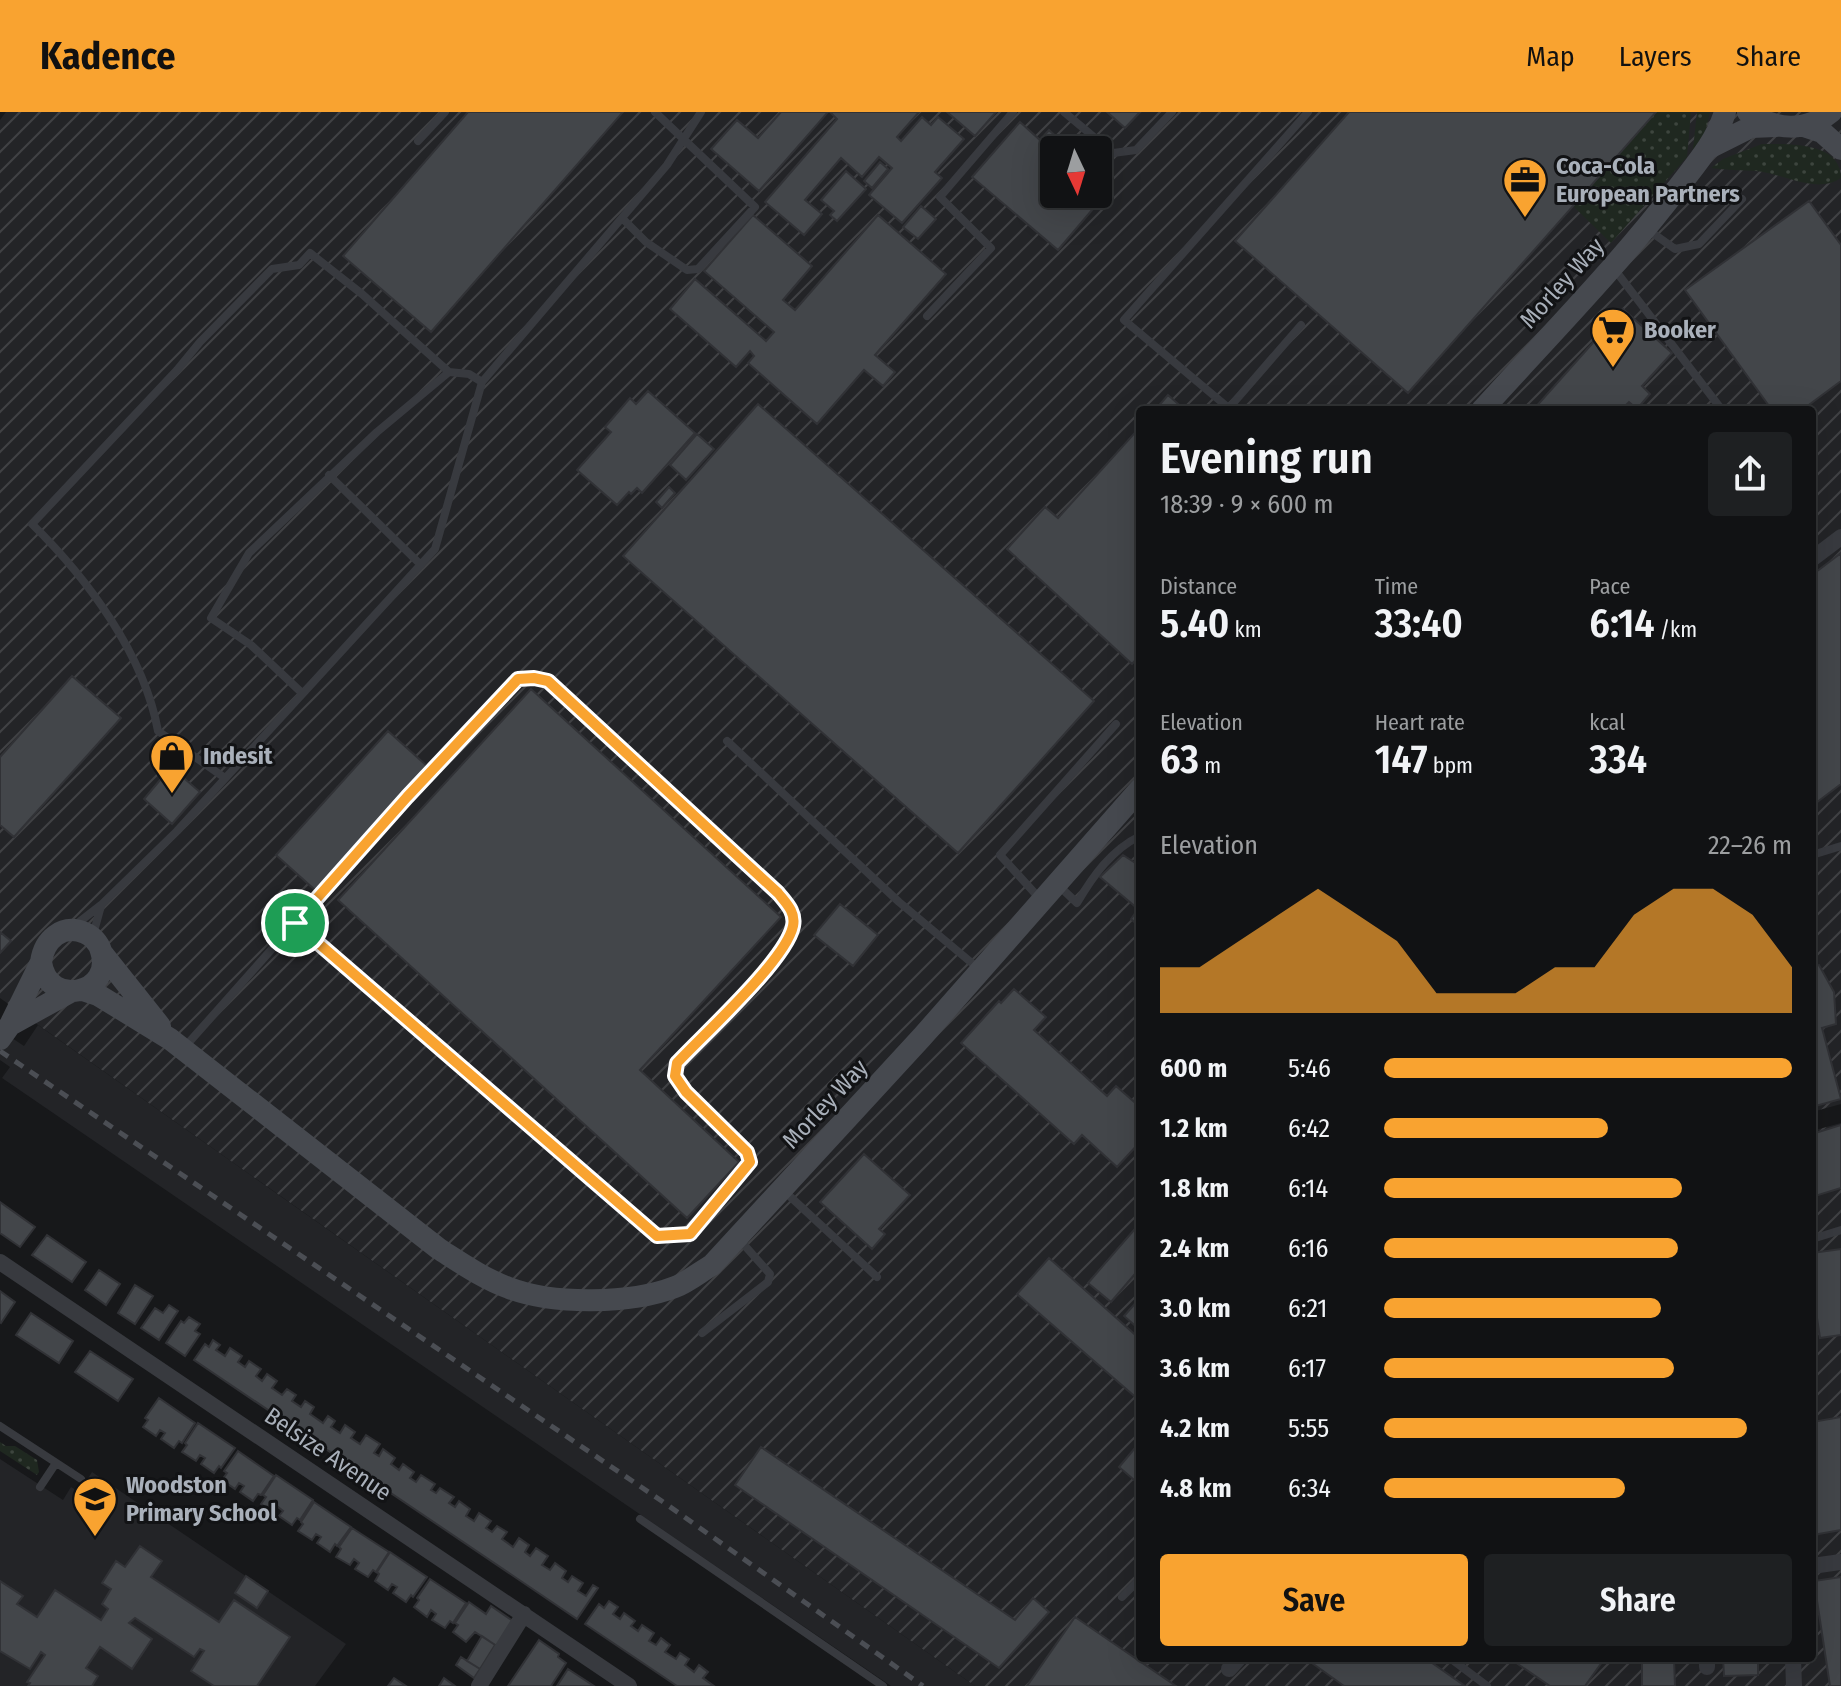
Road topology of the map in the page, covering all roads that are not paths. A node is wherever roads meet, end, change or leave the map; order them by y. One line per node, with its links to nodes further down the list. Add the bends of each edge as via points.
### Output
1 (445, 112): 14 (lane)
2 (655, 112): 13 (lane)
3 (701, 112): 13 (lane)
4 (1013, 112): 21 (lane, via 940,197 991,248)
5 (1064, 112): 6 (lane, via 1113,153 1136,150)
6 (1172, 112)
7 (1308, 112): 25 (lane, via 1124,320)
8 (1725, 112): 16 (street, Morley Way)
9 (1748, 112): 11 (street)
10 (1831, 112): 12 (street)
11 (1777, 126): 12 (street); 16 (street, Morley Way, via 1751,127)
12 (1804, 126): 15 (street, via 1822,132)
13 (683, 138): 18 (lane); 18 (lane, via 755,207 698,269 687,270)
14 (418, 141)
15 (1841, 149)
16 (1707, 150): 19 (street, Morley Way)
17 (1742, 199): 19 (lane, via 1699,244 1675,249)
18 (622, 218): 24 (lane)
19 (1647, 228): 20 (street, Morley Way)
20 (1612, 266): 27 (street, Morley Way); 28 (lane)
21 (927, 316)
22 (1301, 325): 26 (lane)
23 (449, 372): 24 (lane); 29 (lane); 36 (lane, via 310,253 299,265 272,269 32,524 94,596 137,666 158,731)
24 (482, 382): 32 (lane, via 435,549)
25 (1226, 406)
26 (1233, 406)
27 (1486, 406)
28 (1719, 406)
29 (329, 475): 32 (lane); 33 (lane, via 249,553 211,618 251,645)
30 (1841, 537): 31 (street)
31 (1816, 556)
32 (421, 565): 33 (lane)
33 (302, 693): 36 (lane)
34 (1116, 724): 41 (lane, via 1000,855)
35 (727, 741): 47 (lane)
36 (225, 778): 42 (lane)
37 (1136, 794): 41 (street, Morley Way)
38 (1136, 838): 41 (lane, via 1095,874 1077,903)
39 (1841, 846): 40 (lane)
40 (1816, 854)
41 (1049, 892): 47 (street, Morley Way)
42 (101, 905): 44 (lane); 45 (lane)
43 (295, 923): 43 (lane, via 518,679 548,681 792,911 793,925 779,956 677,1063 675,1076 686,1092 747,1152 750,1162 690,1234 657,1236); 50 (lane)
44 (67, 931): 45 (street, via 84,932); 46 (street, via 47,942)
45 (97, 945): 48 (street, via 100,974); 50 (street, Morley Way)
46 (41, 962): 48 (street, via 46,979 59,989); 49 (street)
47 (980, 970): 51 (street, Morley Way)
48 (76, 991): 49 (street); 50 (street, Morley Way, via 98,995)
49 (5, 1032)
50 (176, 1044): 53 (street, Morley Way, via 439,1249 508,1288 574,1299 647,1294 676,1287 712,1265)
51 (782, 1189): 53 (street, Morley Way); 56 (lane)
52 (1841, 1230): 54 (lane)
53 (738, 1237): 57 (lane, via 770,1274 768,1282)
54 (1816, 1238)
55 (0, 1262): 67 (street, Belsize Avenue)
56 (877, 1277)
57 (702, 1333)
58 (0, 1426): 59 (lane)
59 (56, 1463): 60 (lane); 61 (lane)
60 (81, 1479)
61 (40, 1487)
62 (640, 1519): 72 (lane)
63 (1841, 1562): 64 (street)
64 (1816, 1565)
65 (1136, 1583): 66 (lane)
66 (1122, 1597)
67 (524, 1614): 70 (street); 71 (street, Belsize Avenue)
68 (1455, 1662): 73 (lane)
69 (1793, 1662): 74 (street)
70 (479, 1686)
71 (629, 1686)
72 (883, 1686)
73 (1487, 1686)
74 (1794, 1686)

